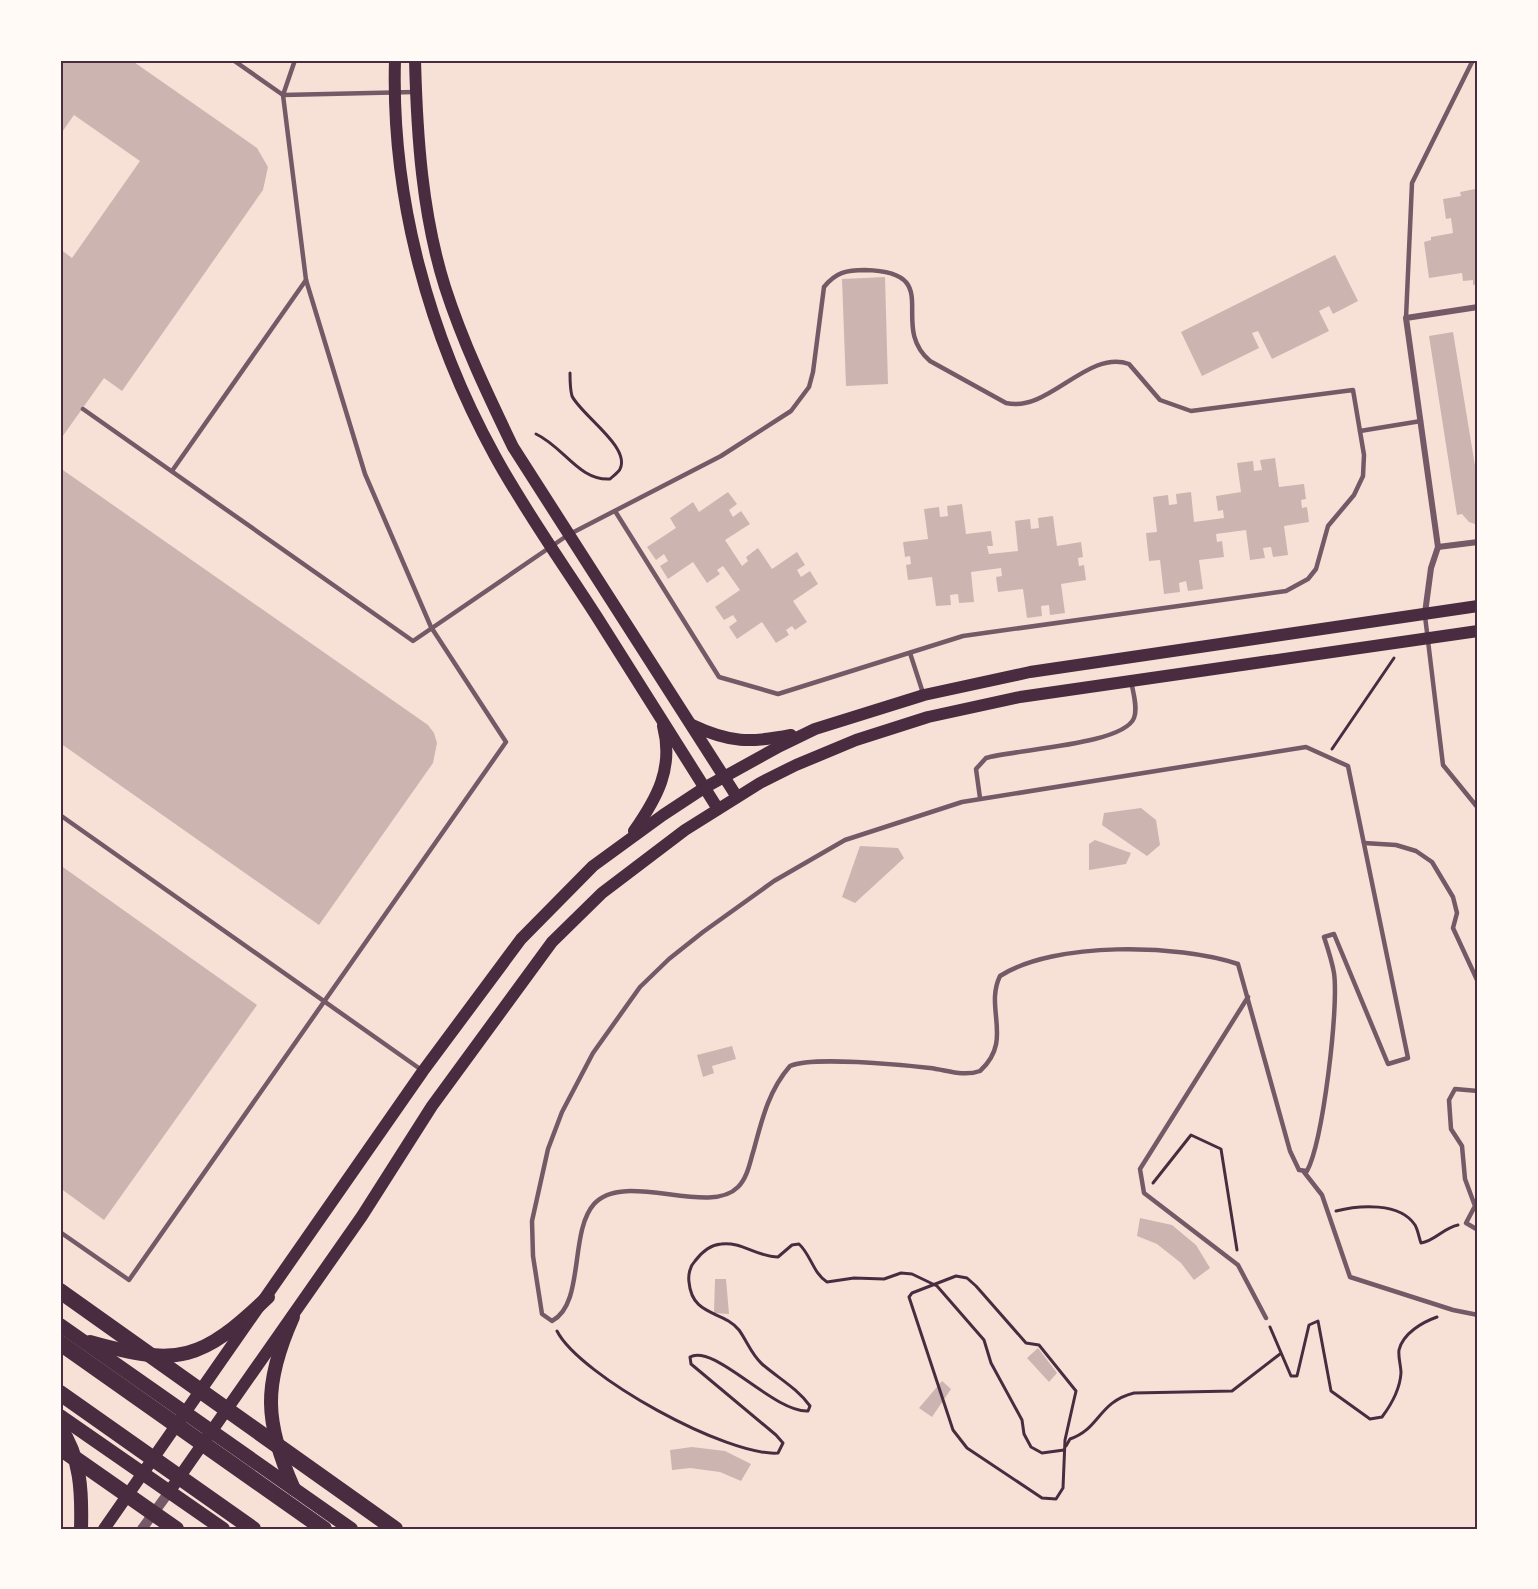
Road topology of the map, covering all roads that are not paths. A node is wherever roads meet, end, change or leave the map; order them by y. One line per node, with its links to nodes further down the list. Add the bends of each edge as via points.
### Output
1 (233, 60): 8 (lane)
2 (295, 60): 8 (lane)
3 (395, 60): 6 (main road)
4 (415, 60): 7 (main road)
5 (1473, 60): 11 (lane, via 1412,183)
6 (394, 92): 7 (lane); 8 (lane); 19 (main road, via 407,211 430,306 447,356 496,457)
7 (416, 92): 17 (main road, via 430,230 448,296 513,447)
8 (283, 95): 9 (lane)
9 (306, 280): 15 (lane); 23 (lane, via 365,474)
10 (1478, 307): 11 (street)
11 (1406, 318): 13 (street)
12 (82, 409): 15 (lane)
13 (1421, 421): 14 (lane); 20 (street)
14 (1360, 431): 16 (lane, via 1353,390 1191,411 1160,400 1137,370 1120,360 1101,365 1031,402 1006,403 920,353 914,341 913,294 908,282 885,270 853,270 831,278 824,287 809,387 790,411 721,456); 26 (lane, via 1364,466 1359,486 1328,526 1316,569 1298,586 1286,591 963,636)
15 (172, 471): 23 (lane, via 413,641)
16 (615, 511): 17 (lane); 26 (lane, via 719,677 778,694)
17 (568, 535): 19 (lane); 30 (main road)
18 (1478, 542): 20 (street)
19 (551, 546): 23 (lane); 29 (main road)
20 (1438, 547): 22 (street)
21 (1478, 606): 22 (main road)
22 (1425, 613): 25 (lane); 28 (main road, via 1030,672)
23 (431, 627): 43 (lane, via 506,742)
24 (1478, 631): 25 (main road)
25 (1427, 638): 27 (main road); 36 (lane, via 1443,765)
26 (910, 652): 28 (lane)
27 (1131, 681): 34 (main road, via 1020,697 928,717 827,751); 35 (lane, via 1135,709 1128,726 1106,737 986,758 976,769)
28 (924, 695): 31 (main road)
29 (659, 713): 33 (main road); 39 (main road, via 667,741 666,768 654,802)
30 (691, 725): 31 (main road, via 727,740 744,742); 32 (main road)
31 (815, 729): 32 (main road)
32 (724, 776): 33 (main road); 34 (main road)
33 (704, 788): 37 (main road); 39 (main road)
34 (738, 797): 37 (main road)
35 (980, 798): 40 (lane, via 1306,747 1348,766); 42 (lane, via 845,840 822,851 703,932 640,987 576,1084 545,1158 532,1221 542,1314 552,1321 561,1317 569,1298 583,1225 594,1203 612,1193 718,1196 738,1186 747,1172 766,1106 790,1066 799,1062 930,1068 961,1074 980,1071 996,1051 996,984 1000,976 1046,959 1113,950 1212,956 1238,964)
36 (1478, 808)
37 (718, 809): 52 (main road, via 637,864 552,942 432,1106)
38 (60, 815): 43 (lane)
39 (626, 841): 44 (main road, via 593,866 543,914 495,971)
40 (1364, 843): 41 (lane, via 1396,845 1416,851 1432,862 1453,897 1453,928); 46 (lane, via 1408,1058 1388,1064 1334,934 1324,937 1334,975 1334,1002 1325,1092 1310,1165)
41 (1478, 982)
42 (1248, 998): 46 (lane, via 1290,1151 1294,1163); 53 (lane, via 1140,1169 1144,1193 1238,1265)
43 (325, 1000): 44 (lane); 48 (lane, via 129,1280)
44 (423, 1071): 50 (main road)
45 (1478, 1091): 47 (lane, via 1455,1089 1449,1100 1450,1129 1462,1146 1466,1179 1474,1198 1475,1206 1466,1223)
46 (1304, 1172): 51 (lane, via 1322,1195 1350,1277)
47 (1478, 1230)
48 (60, 1232)
49 (60, 1291): 74 (highway)
50 (268, 1297): 55 (main road, via 219,1340 176,1355 129,1353); 58 (main road)
51 (1478, 1316)
52 (293, 1317): 61 (main road); 64 (main road, via 274,1366 270,1404 274,1437)
53 (1266, 1318)
54 (60, 1325): 55 (main road)
55 (80, 1339): 58 (main road)
56 (60, 1343): 72 (highway)
57 (60, 1393): 71 (highway)
58 (184, 1413): 61 (main road); 63 (main road)
59 (60, 1416): 63 (main road)
60 (60, 1427): 66 (main road, via 70,1442 78,1473)
61 (212, 1433): 64 (main road); 65 (main road)
62 (60, 1448): 69 (highway)
63 (142, 1474): 65 (main road); 67 (main road)
64 (294, 1491): 73 (main road)
65 (168, 1492): 68 (street); 70 (main road)
66 (81, 1529)
67 (105, 1529)
68 (142, 1529)
69 (176, 1529)
70 (222, 1529)
71 (253, 1529)
72 (324, 1529)
73 (351, 1529)
74 (395, 1529)

